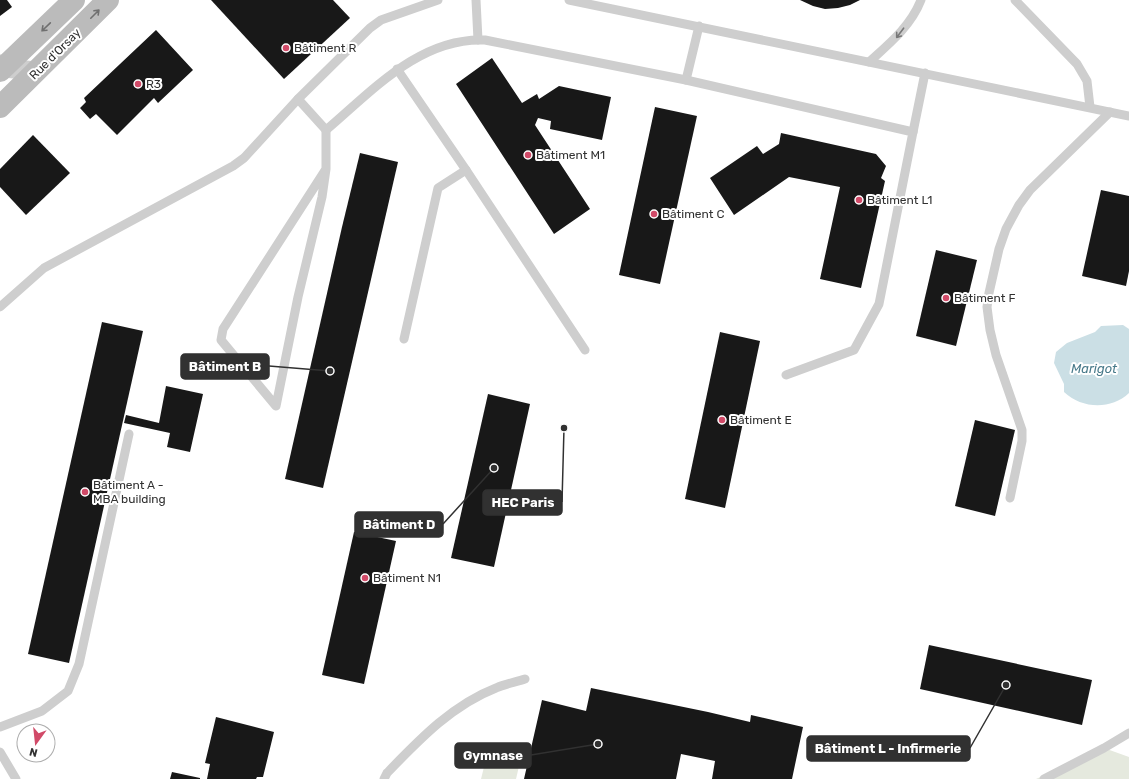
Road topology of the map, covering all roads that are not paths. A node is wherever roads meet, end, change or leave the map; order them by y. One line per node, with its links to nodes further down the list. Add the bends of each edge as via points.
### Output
1 (74, 0): 11 (main road, one-way to 11)
2 (108, 0): 13 (main road, Rue d'Orsay, one-way to 2)
3 (438, 0): 16 (lane, via 381,20)
4 (476, 0): 9 (lane)
5 (569, 0): 8 (lane)
6 (920, 0): 10 (lane, one-way to 10, via 894,40)
7 (1015, 0): 18 (lane, via 1077,64 1087,81)
8 (699, 26): 10 (lane); 15 (lane)
9 (478, 40): 12 (lane, via 460,41 439,47); 15 (lane)
10 (869, 62): 14 (lane)
11 (1, 68): 13 (street)
12 (397, 69): 21 (lane); 24 (lane)
13 (37, 71): 17 (main road, Rue d'Orsay)
14 (925, 73): 18 (lane); 22 (lane)
15 (686, 80): 22 (lane)
16 (298, 99): 21 (lane); 25 (lane, via 244,158 233,166 44,268)
17 (0, 107)
18 (1090, 107): 19 (lane)
19 (1110, 112): 20 (lane); 30 (lane, via 1030,190 1006,229 999,250 987,307 996,355 1022,430)
20 (1129, 116)
21 (326, 130): 23 (lane)
22 (913, 132): 28 (lane, via 879,304 854,350)
23 (326, 169): 23 (lane, via 223,329 221,340 276,406)
24 (466, 170): 26 (lane, via 438,188); 27 (lane)
25 (0, 307)
26 (404, 339)
27 (585, 350)
28 (786, 375)
29 (129, 434): 32 (lane, via 79,664 68,691 42,711)
30 (1010, 498)
31 (526, 679): 36 (lane, via 496,688 467,703 425,734)
32 (0, 727)
33 (1129, 733): 37 (lane)
34 (0, 752): 35 (lane)
35 (16, 779)
36 (384, 779)
37 (1044, 779)

